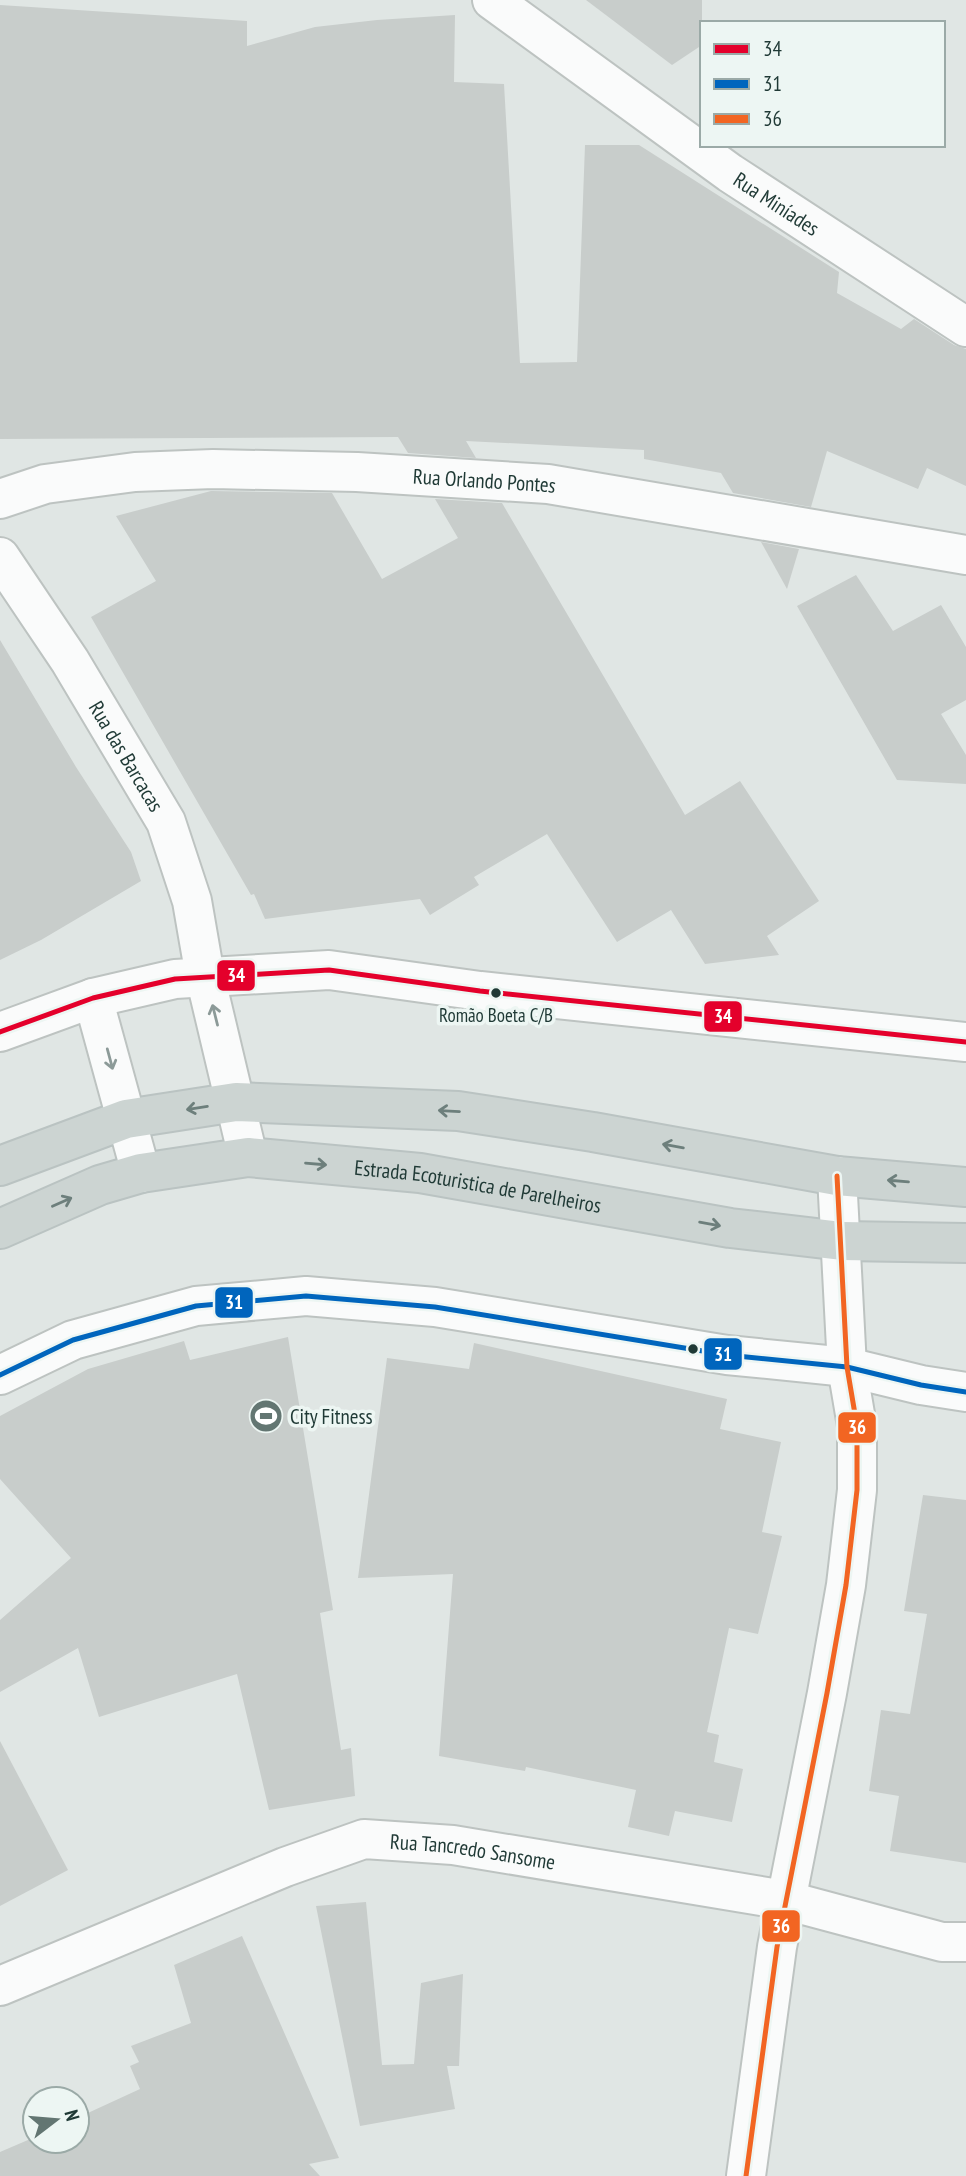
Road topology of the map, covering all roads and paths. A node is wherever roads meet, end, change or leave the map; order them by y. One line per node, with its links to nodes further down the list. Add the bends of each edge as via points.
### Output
1 (492, 0): 2 (street, Rua Miníades, via 730,173)
2 (966, 327)
3 (0, 499): 4 (street, Rua Orlando Pontes, via 45,484 135,472 357,472 548,484)
4 (966, 555)
5 (0, 557): 6 (street, Rua das Barcacas, via 70,661 166,822 192,901)
6 (205, 976): 7 (street); 9 (street, via 329,970 480,991); 10 (street, Rua das Barcacas, one-way to 6)
7 (93, 998): 8 (street); 11 (street, one-way to 11)
8 (0, 1032)
9 (966, 1042)
10 (236, 1102): 11 (main road, one-way to 11); 12 (street, Rua das Barcacas); 15 (main road, one-way to 10, via 458,1111)
11 (126, 1119): 13 (main road); 14 (street)
12 (248, 1157): 14 (main road, Estrada Ecoturistica de Parelheiros); 18 (main road, Estrada Ecoturistica de Parelheiros, one-way to 18, via 420,1173 730,1228)
13 (0, 1166)
14 (141, 1173): 17 (main road, Estrada Ecoturistica de Parelheiros, one-way to 14, via 100,1185)
15 (837, 1176): 16 (main road, one-way to 15); 18 (street)
16 (966, 1187)
17 (0, 1229)
18 (842, 1241): 19 (main road, Estrada Ecoturistica de Parelheiros); 20 (street)
19 (966, 1243)
20 (847, 1367): 21 (street, via 727,1354 435,1307 306,1296 196,1306 73,1340); 22 (street); 23 (street, via 857,1426 857,1490 846,1585)
21 (0, 1375)
22 (966, 1392)
23 (785, 1900): 24 (street, Rua Tancredo Sansome, via 942,1942); 25 (street, Rua Tancredo Sansome, via 453,1845 364,1839 285,1867); 26 (street)
24 (966, 1942)
25 (0, 1986)
26 (746, 2176)

